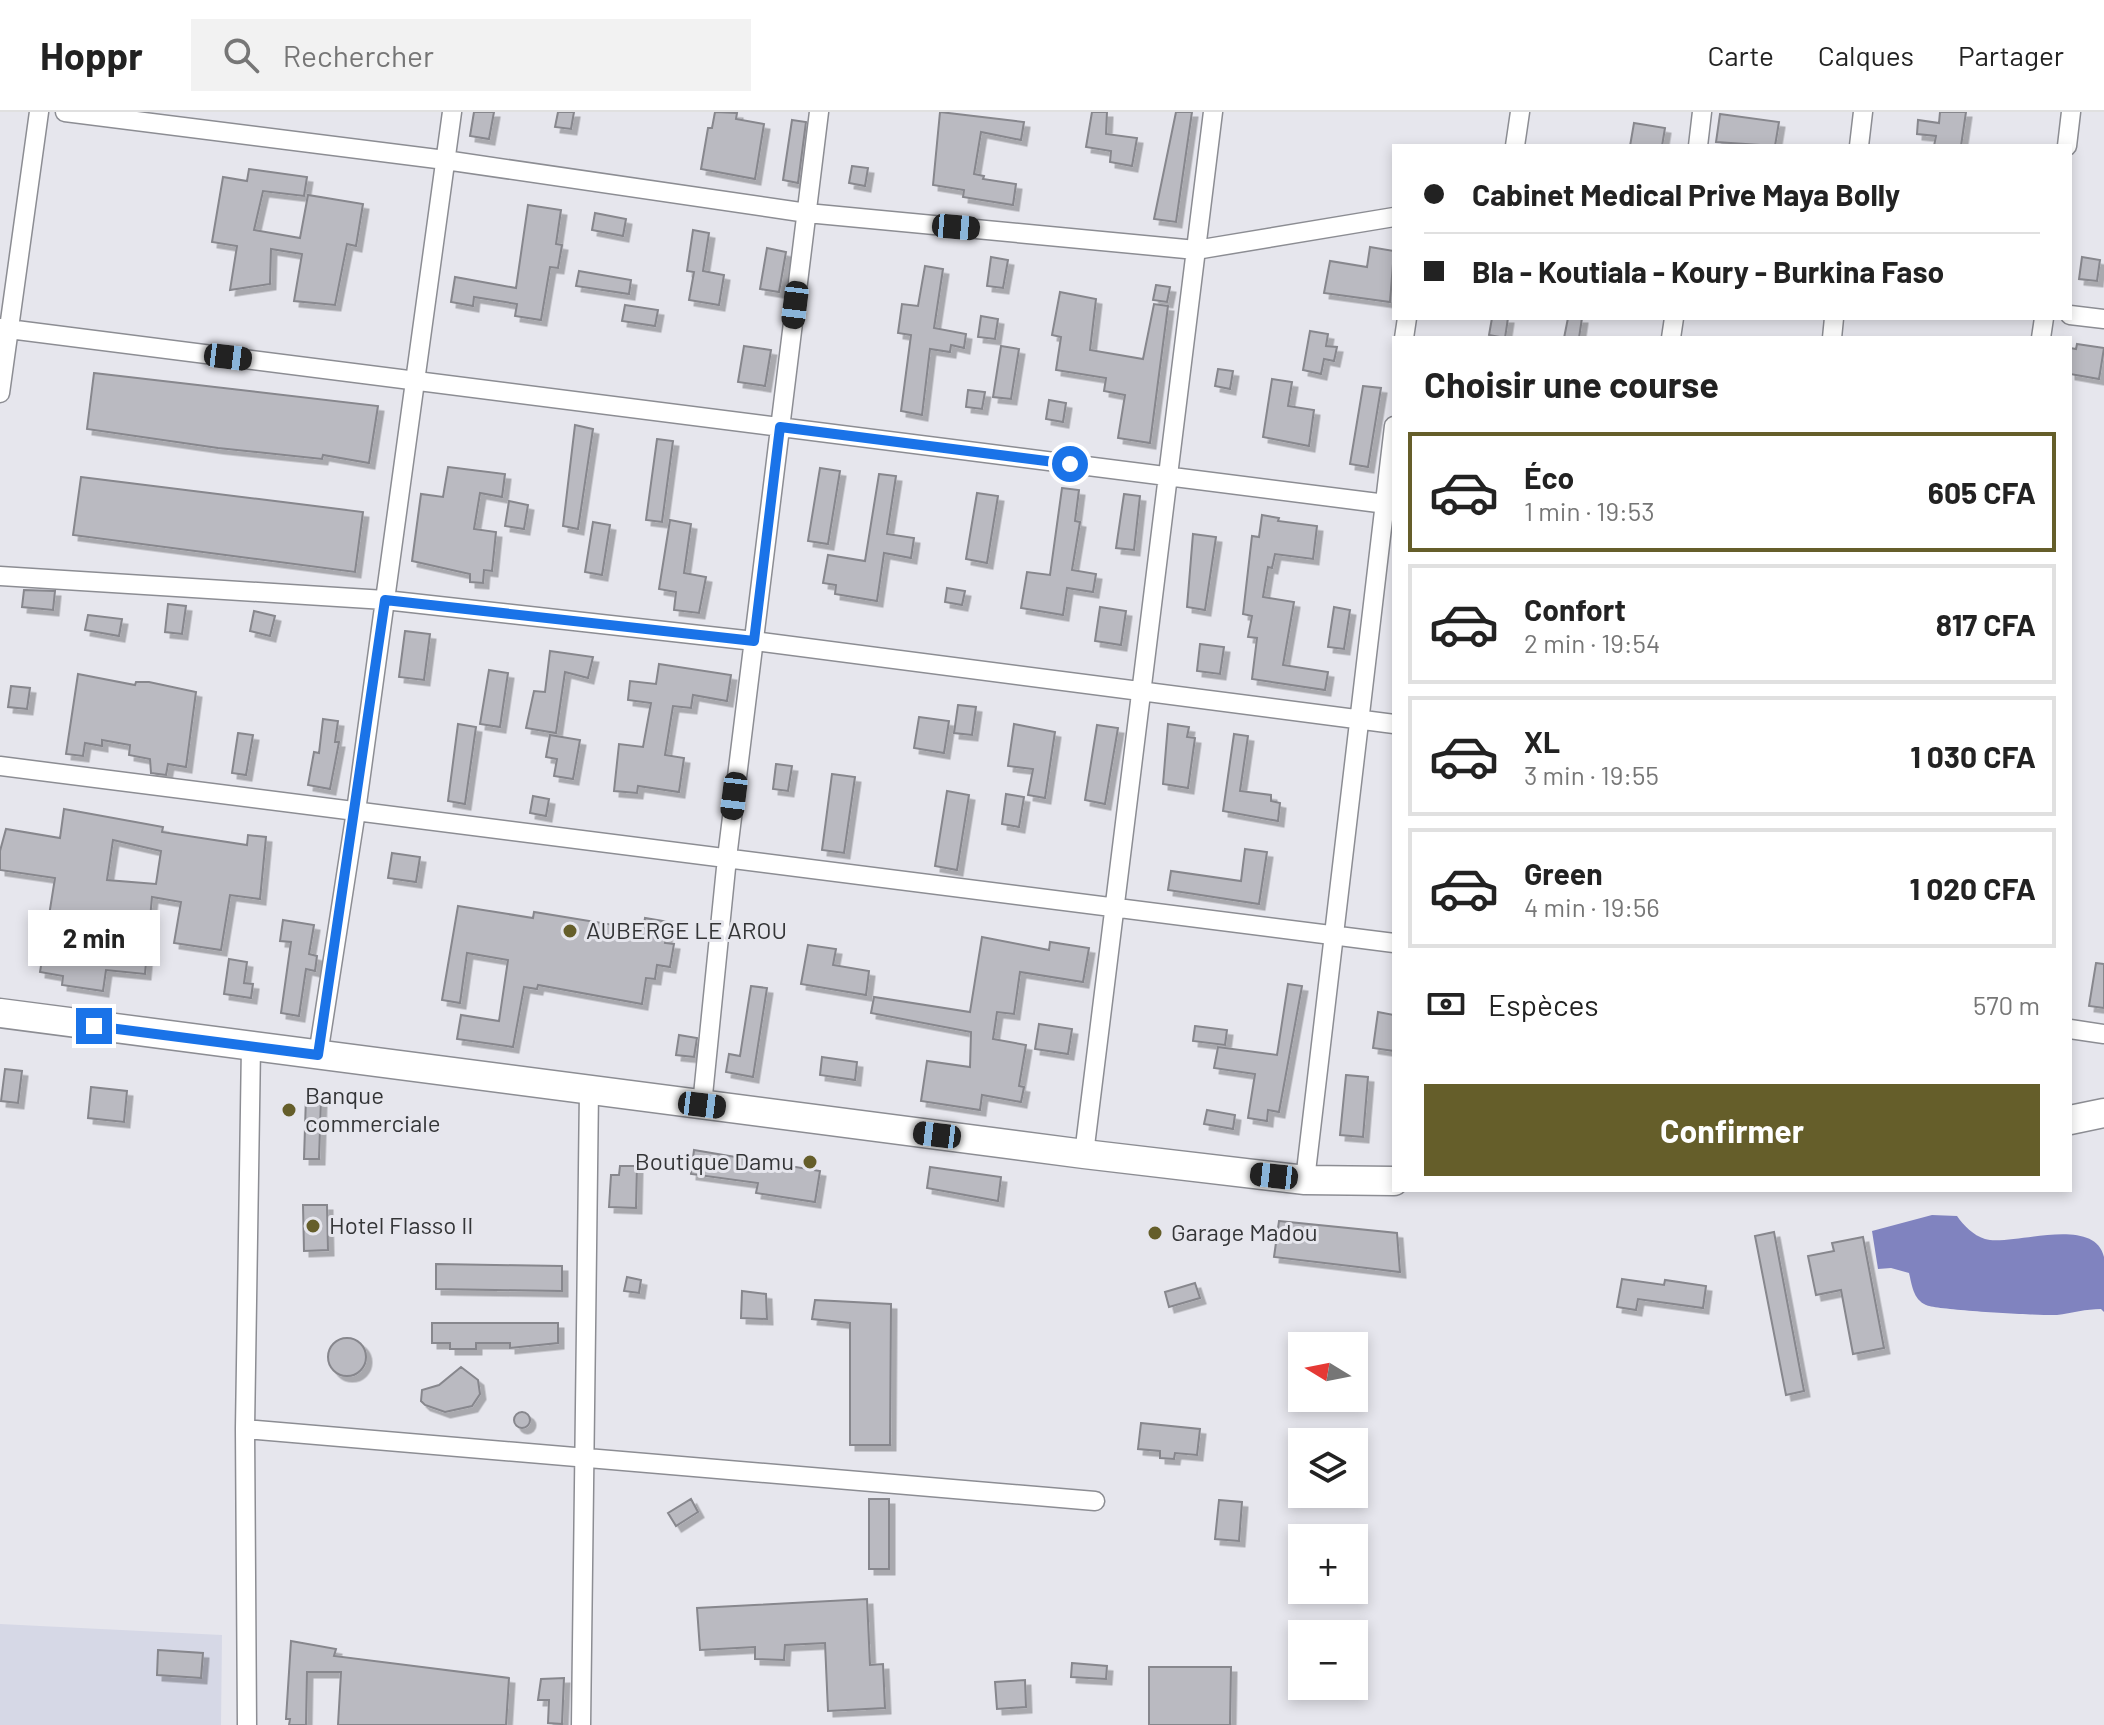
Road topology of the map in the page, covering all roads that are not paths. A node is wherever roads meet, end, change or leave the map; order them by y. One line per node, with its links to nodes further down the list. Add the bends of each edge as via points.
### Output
1 (39, 112): 20 (street)
2 (65, 112): 14 (street)
3 (452, 112): 14 (street)
4 (819, 112): 15 (street)
5 (1213, 112): 17 (street)
6 (1520, 112): 10 (street)
7 (1702, 112): 11 (street)
8 (1863, 112): 12 (street)
9 (2071, 112): 13 (street)
10 (1515, 144)
11 (1698, 144)
12 (1859, 144)
13 (2067, 144)
14 (445, 160): 15 (street); 21 (street)
15 (807, 213): 17 (street); 23 (street)
16 (1392, 217): 17 (street)
17 (1196, 250): 25 (street)
18 (2072, 315): 19 (street)
19 (2104, 319)
20 (4, 329): 21 (street); 22 (street)
21 (415, 381): 23 (street); 28 (street)
22 (0, 393)
23 (780, 427): 25 (street); 29 (street)
24 (1392, 466): 26 (street)
25 (1168, 476): 26 (street); 30 (street)
26 (1390, 505): 31 (street)
27 (0, 576): 28 (street)
28 (385, 600): 29 (street); 34 (street)
29 (754, 641): 30 (street); 35 (street)
30 (1141, 692): 31 (street); 36 (street)
31 (1360, 720): 32 (street); 37 (street)
32 (1392, 724)
33 (0, 766): 34 (street)
34 (356, 811): 35 (street); 43 (street)
35 (727, 858): 36 (street); 45 (street)
36 (1114, 908): 37 (street); 48 (street)
37 (1334, 935): 38 (street); 49 (street)
38 (1392, 943)
39 (0, 1013): 42 (main road)
40 (2072, 1029): 41 (street)
41 (2104, 1034)
42 (251, 1046): 43 (main road); 51 (street)
43 (318, 1055): 44 (main road)
44 (589, 1090): 45 (main road); 52 (street)
45 (702, 1105): 48 (main road)
46 (2104, 1113): 47 (main road)
47 (2072, 1120)
48 (1084, 1154): 49 (main road)
49 (1305, 1180): 50 (main road)
50 (1392, 1181)
51 (245, 1429): 52 (street); 54 (street)
52 (584, 1458): 53 (street); 55 (street)
53 (1095, 1501)
54 (247, 1725)
55 (581, 1725)

